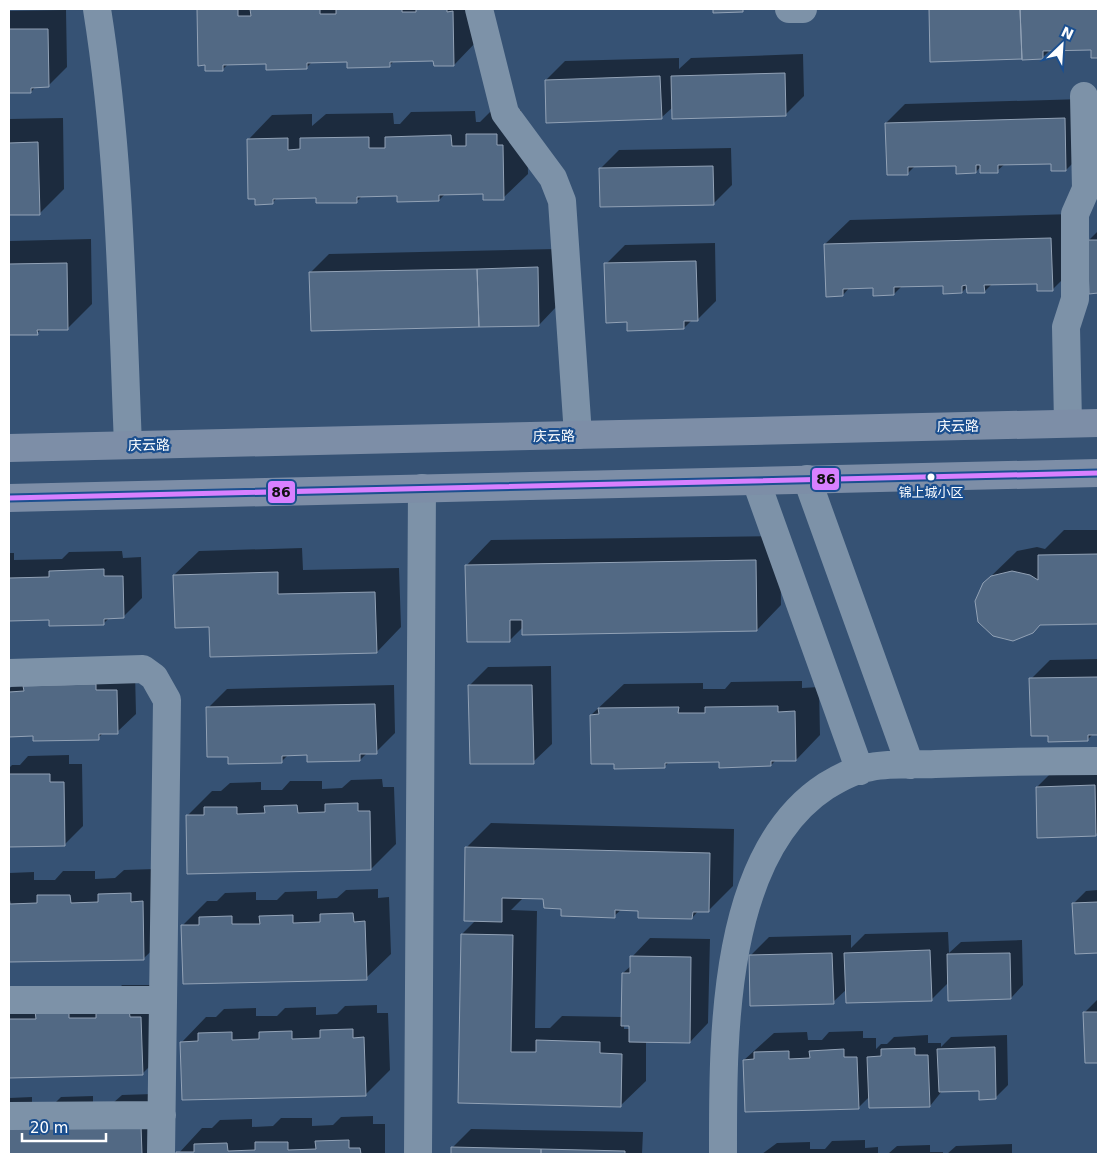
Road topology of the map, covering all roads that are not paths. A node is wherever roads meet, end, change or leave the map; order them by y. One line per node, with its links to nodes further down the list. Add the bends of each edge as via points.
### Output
1 (97, 9): 9 (street, via 112,121 118,199)
2 (479, 9): 8 (street, via 505,112 553,178 562,201)
3 (789, 9): 4 (street)
4 (803, 9)
5 (1084, 96): 6 (street, via 1086,189 1075,214 1075,299 1066,326)
6 (1068, 423): 7 (main road, 庆云路); 8 (main road, 庆云路)
7 (1098, 423)
8 (578, 435): 9 (main road, 庆云路)
9 (128, 445): 10 (main road, 庆云路)
10 (9, 448)
11 (1098, 473): 12 (main road)
12 (807, 479): 13 (main road); 18 (street)
13 (756, 480): 14 (main road); 19 (street)
14 (422, 488): 15 (main road); 25 (street)
15 (9, 498)
16 (9, 673): 21 (street, via 144,669 154,677 167,700)
17 (1098, 761): 18 (street)
18 (910, 765): 19 (street, via 870,767)
19 (860, 771): 26 (street, via 833,782 800,806 774,838 761,865 736,946 725,1050)
20 (9, 1000): 21 (street)
21 (163, 1000): 22 (street)
22 (162, 1115): 23 (street); 24 (street)
23 (9, 1116)
24 (161, 1154)
25 (418, 1154)
26 (723, 1154)

